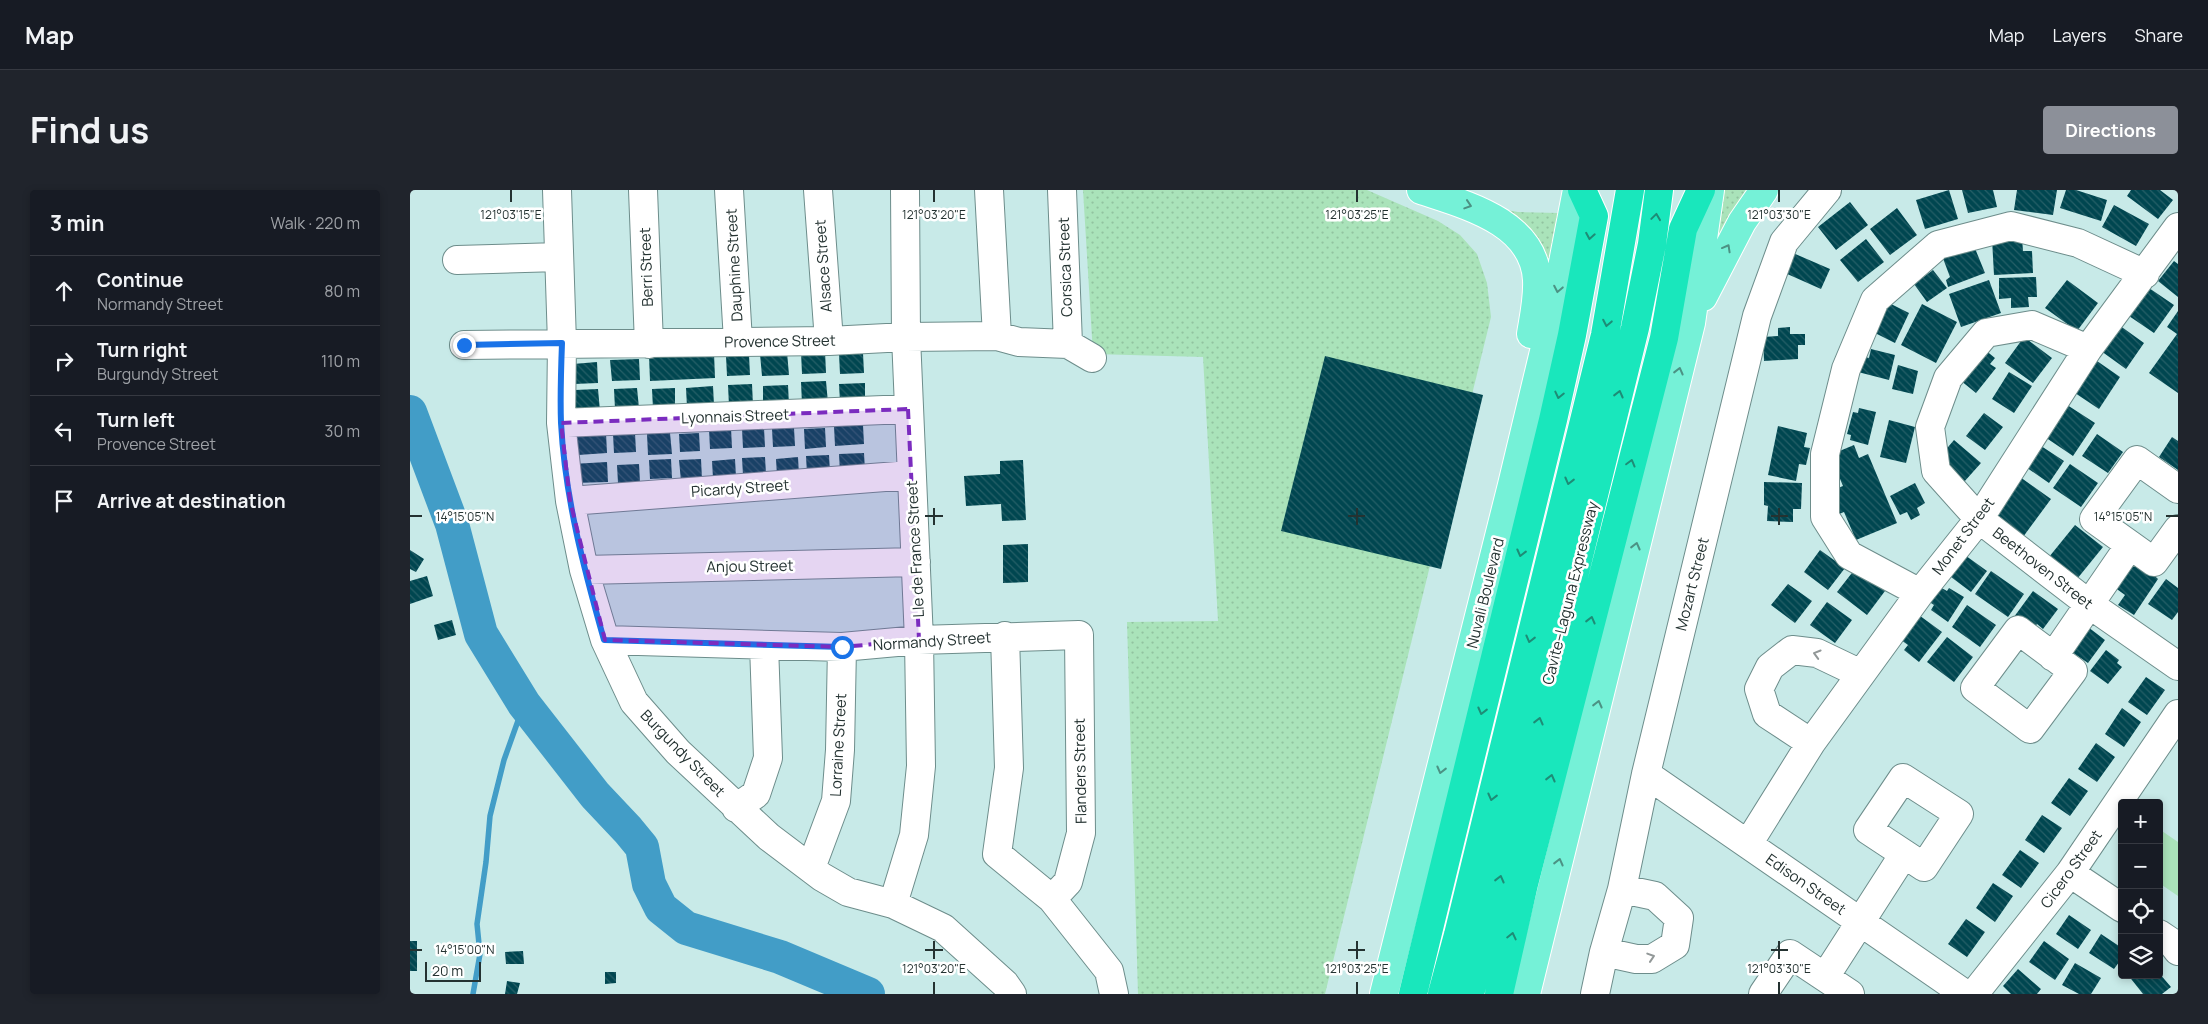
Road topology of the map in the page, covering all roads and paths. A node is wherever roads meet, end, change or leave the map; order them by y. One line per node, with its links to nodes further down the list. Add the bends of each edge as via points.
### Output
1 (556, 190): 18 (street, Burgundy Street)
2 (643, 190): 27 (street, Berri Street)
3 (729, 190): 24 (street, Dauphine Street)
4 (818, 190): 25 (street, Alsace Street)
5 (905, 190): 23 (street, Lle de France Street)
6 (989, 190): 22 (street)
7 (1062, 190): 28 (street, Corsica Street)
8 (1421, 190): 35 (main road, one-way to 35, via 1476,208 1506,226 1523,243 1536,270 1534,317 1515,400)
9 (1577, 190): 35 (main road, Nuvali Boulevard, one-way to 35)
10 (1582, 190): 74 (highway, one-way to 74, via 1594,216 1572,335)
11 (1630, 190): 75 (highway, Cavite–Laguna Expressway, one-way to 75, via 1603,345)
12 (1660, 190): 76 (highway, Cavite–Laguna Expressway, one-way to 12, via 1635,328)
13 (1701, 190): 77 (highway, one-way to 13, via 1664,338 1683,229)
14 (1710, 190): 21 (main road)
15 (1764, 190): 21 (main road, one-way to 15, via 1724,254)
16 (1827, 190): 56 (street, Mozart Street, via 1784,242 1757,316)
17 (2178, 227): 20 (street, Monet Street)
18 (559, 257): 19 (street); 26 (street, Burgundy Street)
19 (457, 260)
20 (2145, 274): 30 (street, Monet Street); 43 (street, via 2078,243 2011,226 1938,245 1875,300 1846,369 1825,454 1825,517 1849,556)
21 (1691, 323): 78 (main road, one-way to 21)
22 (997, 336): 23 (street, Provence Street); 28 (street, Provence Street, via 1019,342)
23 (906, 337): 25 (street, Provence Street); 32 (street, Lle de France Street)
24 (738, 341): 25 (street, Provence Street); 27 (street, Provence Street)
25 (829, 341)
26 (562, 343): 27 (street, Provence Street); 29 (street, Provence Street); 33 (street, Burgundy Street)
27 (649, 344)
28 (1068, 344): 31 (street, Provence Street)
29 (464, 345)
30 (2088, 348): 38 (street, Monet Street); 38 (street, Beethoven Street, via 2032,326 1986,333 1948,378 1930,427 1936,471)
31 (1092, 358)
32 (908, 409): 33 (street, Lyonnais Street); 34 (street, Lle de France Street)
33 (561, 423): 37 (street, Burgundy Street)
34 (911, 475): 37 (street, Picardy Street); 41 (street, Lle de France Street)
35 (1512, 485): 73 (main road, Nuvali Boulevard, one-way to 73)
36 (2178, 490): 40 (street, via 2137,460 2094,519)
37 (570, 501): 42 (street, Burgundy Street)
38 (1979, 519): 43 (street, Monet Street); 44 (street, Beethoven Street)
39 (2178, 529): 40 (street, via 2154,562)
40 (2130, 545): 44 (street)
41 (916, 562): 42 (street, Anjou Street); 48 (street, Lle de France Street)
42 (584, 570): 47 (street, Burgundy Street)
43 (1920, 593): 53 (street, Monet Street)
44 (2089, 604): 51 (street); 52 (street, Beethoven Street)
45 (1079, 635): 46 (street, Normandy Street); 63 (street, Flanders Street, via 1081,833 1068,882)
46 (1006, 636): 48 (street, Normandy Street); 63 (street, via 1009,768 997,854)
47 (604, 640): 49 (street, Normandy Street); 57 (street, Burgundy Street, via 634,702 678,752)
48 (919, 640): 50 (street, Normandy Street); 64 (street, Lle de France Street, via 921,766 914,835)
49 (764, 645): 50 (street, Normandy Street); 57 (street, via 768,758 756,794)
50 (842, 647): 60 (street, Lorraine Street, via 836,801)
51 (2053, 657)
52 (2178, 666)
53 (1861, 674): 55 (street, Monet Street); 55 (street, one-way to 55, via 1816,652 1792,650 1770,667 1759,689 1768,714)
54 (2178, 714): 61 (street, Cicero Street)
55 (1811, 743): 58 (street, Monet Street)
56 (1646, 774): 58 (street, Edison Street); 62 (street, Mozart Street)
57 (736, 808): 60 (street, Burgundy Street)
58 (1748, 844): 66 (street, Edison Street)
59 (1904, 854): 66 (street)
60 (811, 868): 64 (street, Burgundy Street, via 848,892)
61 (2070, 873): 65 (street); 83 (street, Cicero Street)
62 (1622, 889): 69 (street, Mozart Street); 69 (street, one-way to 62, via 1652,959 1675,945 1679,918 1655,896)
63 (1052, 900): 72 (street, via 1109,971)
64 (892, 904): 71 (street, Burgundy Street, via 943,928)
65 (2118, 905)
66 (1860, 922): 70 (street); 82 (street, Edison Street)
67 (2163, 937): 68 (street)
68 (2178, 951)
69 (1604, 952): 79 (street, Mozart Street)
70 (1825, 978): 80 (street, via 1790,954); 81 (street)
71 (1012, 994)
72 (1114, 994)
73 (1384, 994)
74 (1413, 994)
75 (1442, 994)
76 (1470, 994)
77 (1499, 994)
78 (1526, 994)
79 (1595, 994)
80 (1763, 994)
81 (1850, 994)
82 (1965, 994)
83 (1974, 994)

